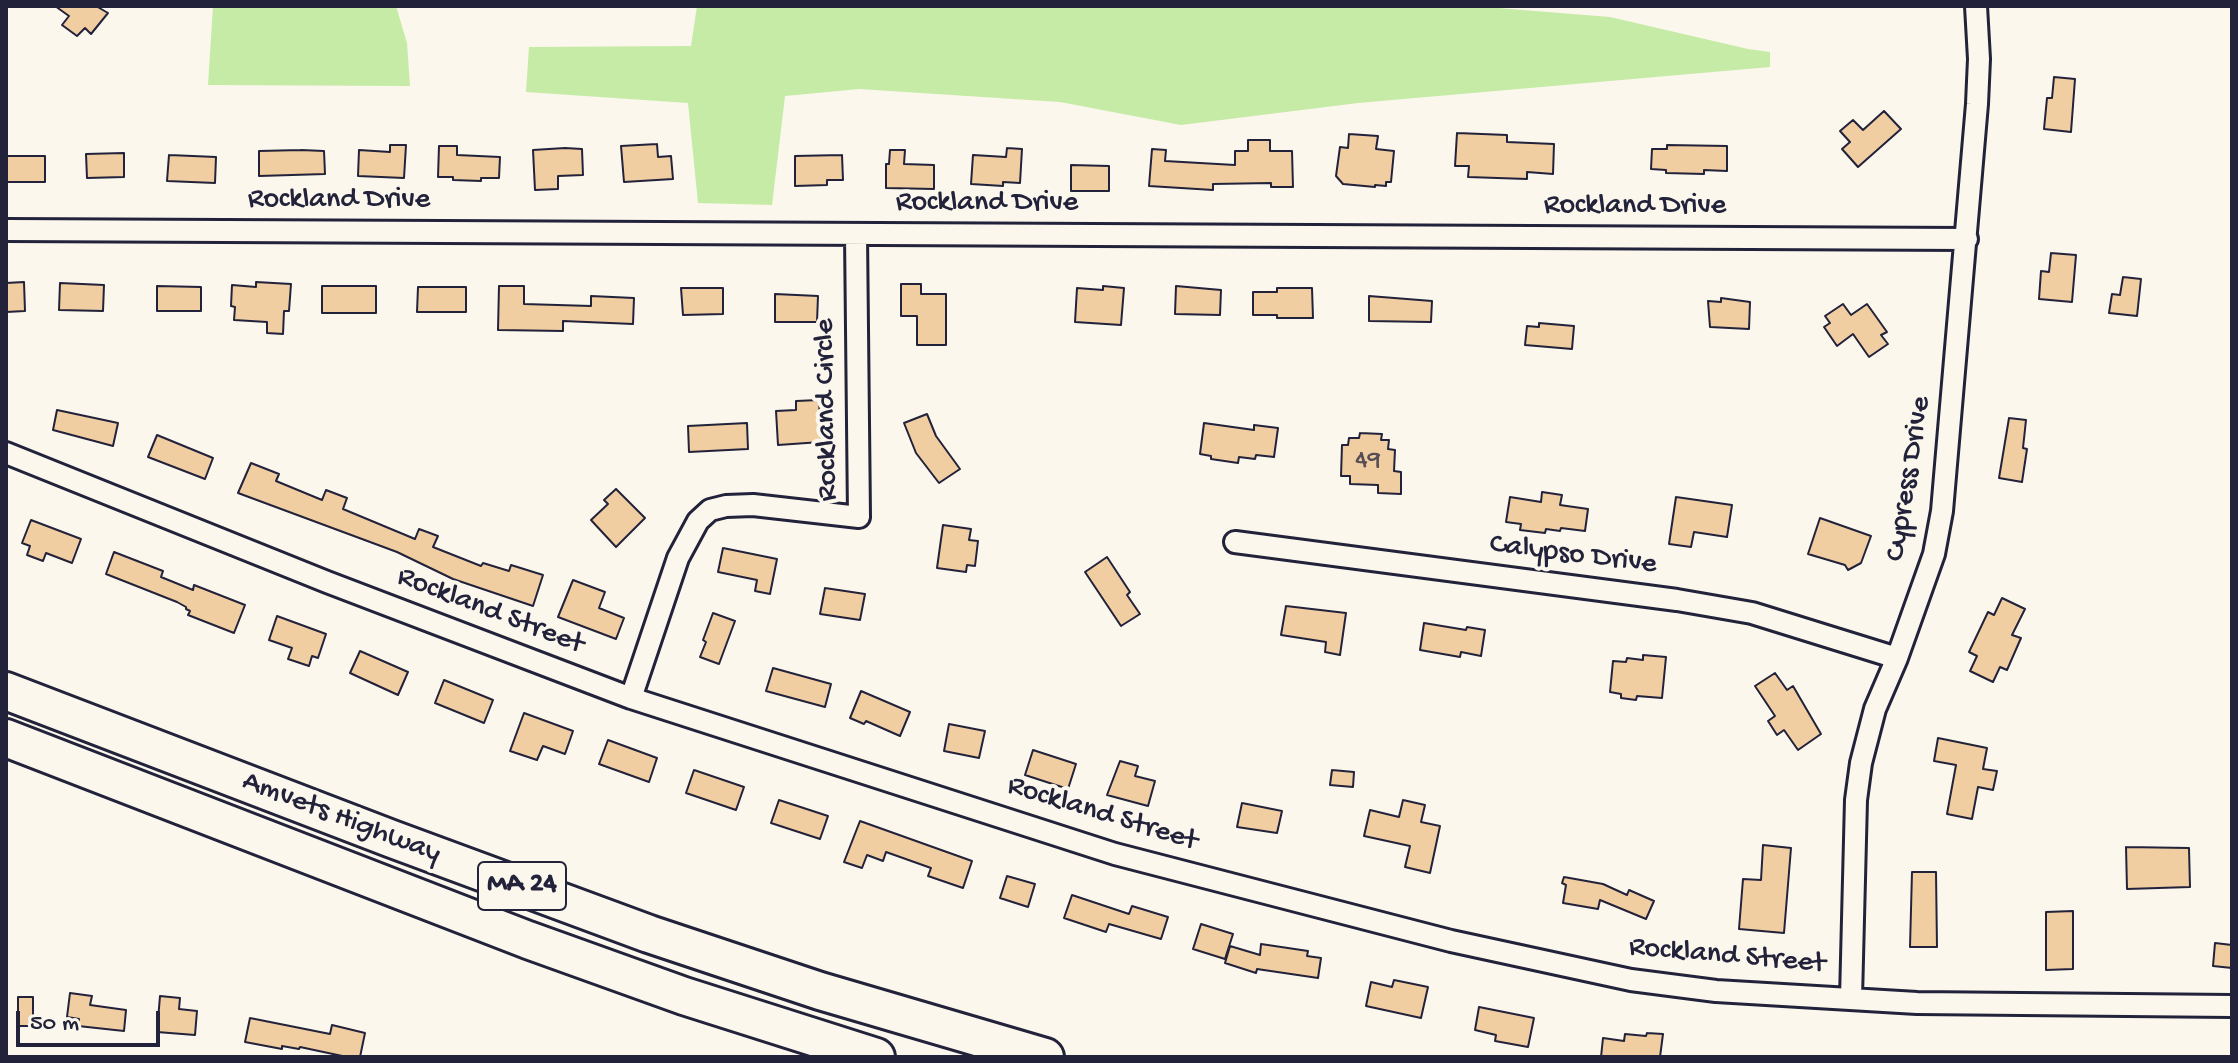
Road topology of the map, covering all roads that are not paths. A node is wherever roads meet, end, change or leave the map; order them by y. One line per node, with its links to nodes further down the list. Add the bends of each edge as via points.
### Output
1 (1976, 6): 4 (street, Cypress Drive, via 1979,59)
2 (6, 230): 3 (street, Rockland Drive)
3 (856, 234): 4 (street, Rockland Drive); 9 (street, Rockland Circle, via 859,517 753,505 710,510 678,558)
4 (1967, 239): 7 (street, Cypress Drive, via 1942,511 1934,554)
5 (6, 453): 9 (street, Rockland Street)
6 (1235, 542): 7 (street, Calypso Drive, via 1752,613)
7 (1897, 658): 11 (street, Cypress Drive, via 1871,721 1858,787)
8 (6, 691): 14 (highway, Amvets Highway / MA 24, via 649,934)
9 (631, 698): 11 (street, Rockland Street, via 1115,854 1451,941 1631,980 1716,991)
10 (6, 738): 13 (highway, Amvets Highway / MA 24, via 528,940)
11 (1851, 998): 12 (street, Rockland Street)
12 (2232, 1006)
13 (876, 1057)
14 (1045, 1057)

